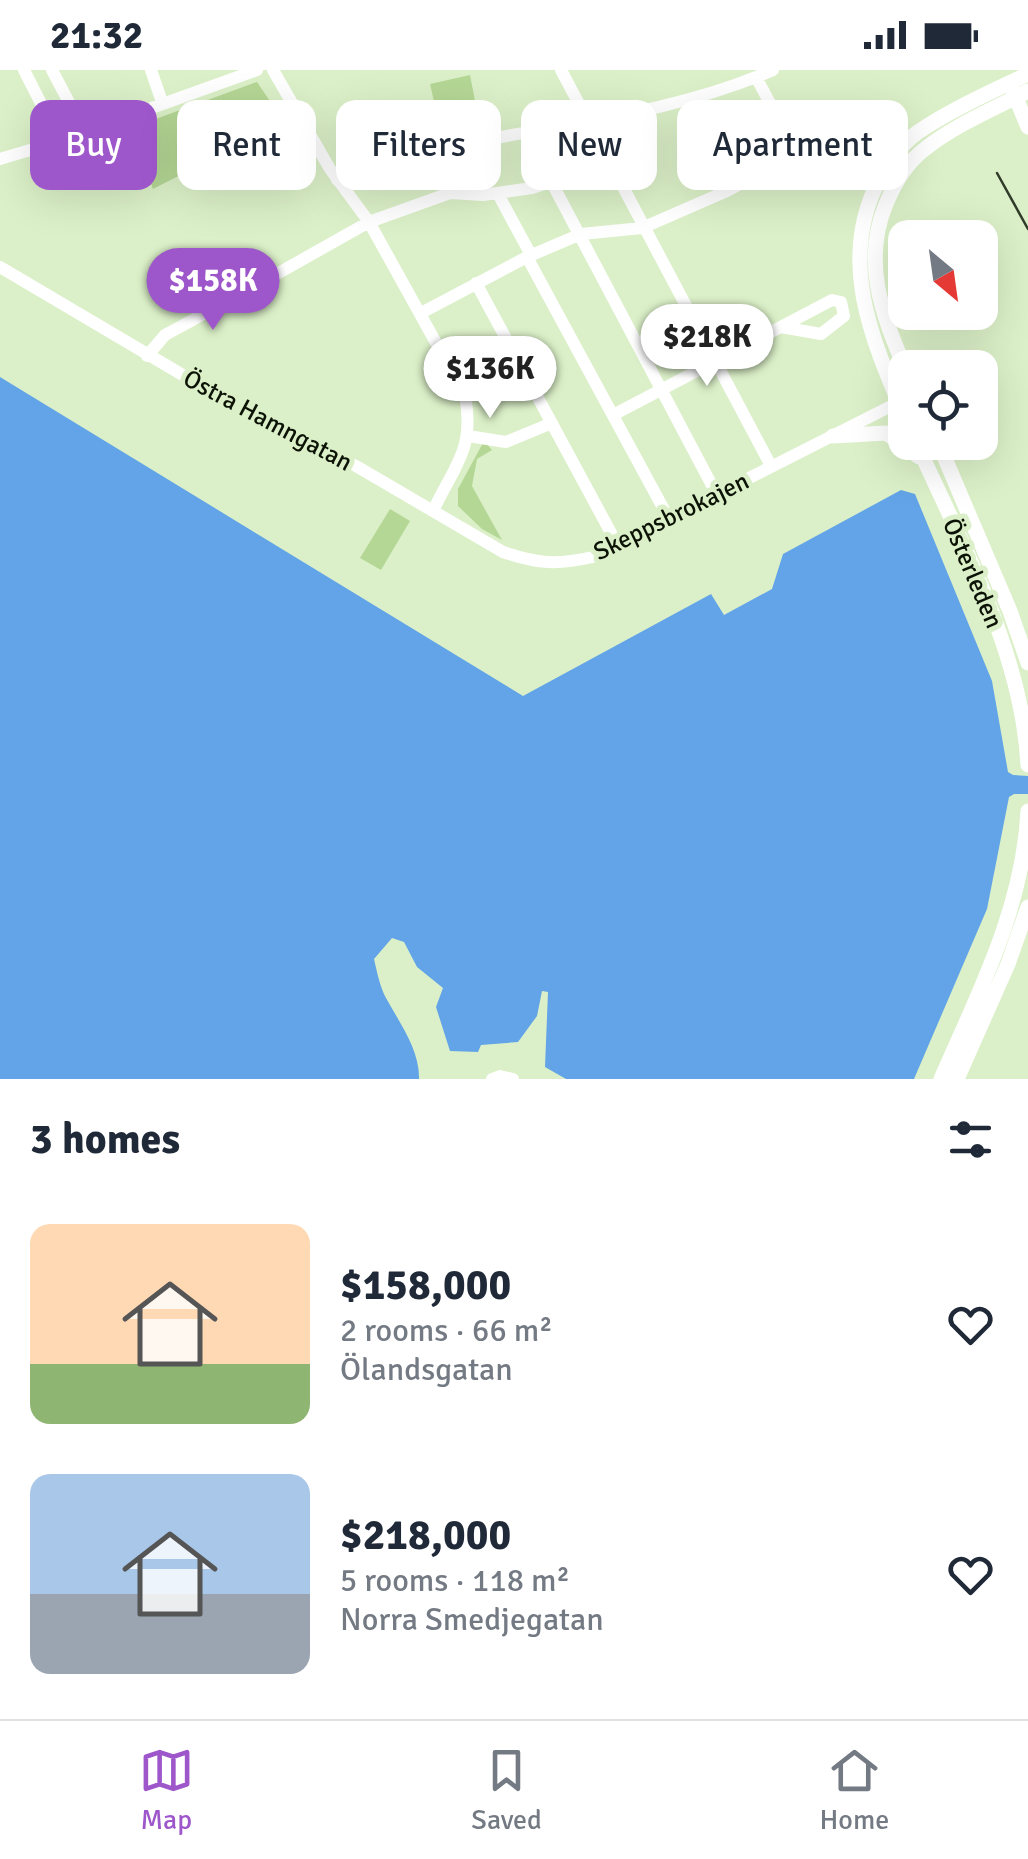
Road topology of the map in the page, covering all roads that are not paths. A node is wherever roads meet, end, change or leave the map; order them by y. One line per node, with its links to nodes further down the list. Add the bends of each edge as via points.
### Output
1 (24, 70): 10 (street)
2 (52, 70): 11 (street)
3 (151, 70): 13 (street)
4 (257, 70): 13 (street)
5 (273, 70): 19 (street)
6 (562, 70): 12 (street)
7 (762, 73): 14 (street); 27 (street, via 797,154)
8 (1028, 74): 9 (main road)
9 (1014, 85): 16 (main road); 25 (main road, via 928,146); 25 (main road, via 905,143 885,170)
10 (39, 100)
11 (68, 100)
12 (577, 100)
13 (162, 102): 15 (street)
14 (657, 103)
15 (157, 104)
16 (1028, 126)
17 (30, 150): 18 (street)
18 (0, 160)
19 (336, 177)
20 (521, 189): 24 (street)
21 (346, 190): 26 (street)
22 (556, 190): 28 (street)
23 (622, 190): 27 (street)
24 (498, 194): 26 (street, via 450,193); 29 (street)
25 (880, 201): 34 (main road, via 875,276); 37 (main road, via 860,242 860,284)
26 (370, 222): 32 (street); 35 (street, via 165,336)
27 (642, 228): 28 (street); 36 (street)
28 (581, 234): 29 (street); 38 (street)
29 (529, 256): 31 (street); 40 (street)
30 (0, 267): 35 (street, Östra Hamngatan)
31 (476, 283): 32 (street); 41 (street)
32 (420, 313): 42 (street, via 466,395)
33 (781, 326): 36 (street)
34 (898, 350)
35 (147, 356): 49 (street, Östra Hamngatan)
36 (714, 362): 38 (street); 47 (street)
37 (888, 371)
38 (663, 388): 40 (street); 48 (street)
39 (888, 412): 43 (street, Skeppsbrokajen)
40 (613, 415): 50 (street)
41 (552, 423): 42 (street, via 506,442); 51 (street)
42 (468, 436): 49 (street)
43 (833, 436): 46 (main road, via 886,433); 47 (street, Skeppsbrokajen)
44 (925, 460): 46 (main road, Österleden)
45 (946, 460): 52 (main road, Österleden)
46 (926, 463): 53 (main road, Österleden, via 1008,658)
47 (771, 466): 48 (street, Skeppsbrokajen)
48 (716, 493): 50 (street, Skeppsbrokajen)
49 (433, 511): 51 (street, Skeppsbrokajen, via 528,561 560,564)
50 (668, 518): 51 (street, Skeppsbrokajen)
51 (617, 544)
52 (1028, 662)
53 (1028, 766)
54 (1028, 811): 58 (main road, via 1006,929)
55 (1028, 908): 59 (main road)
56 (492, 1079): 57 (street)
57 (513, 1079)
58 (941, 1079)
59 (957, 1079)

